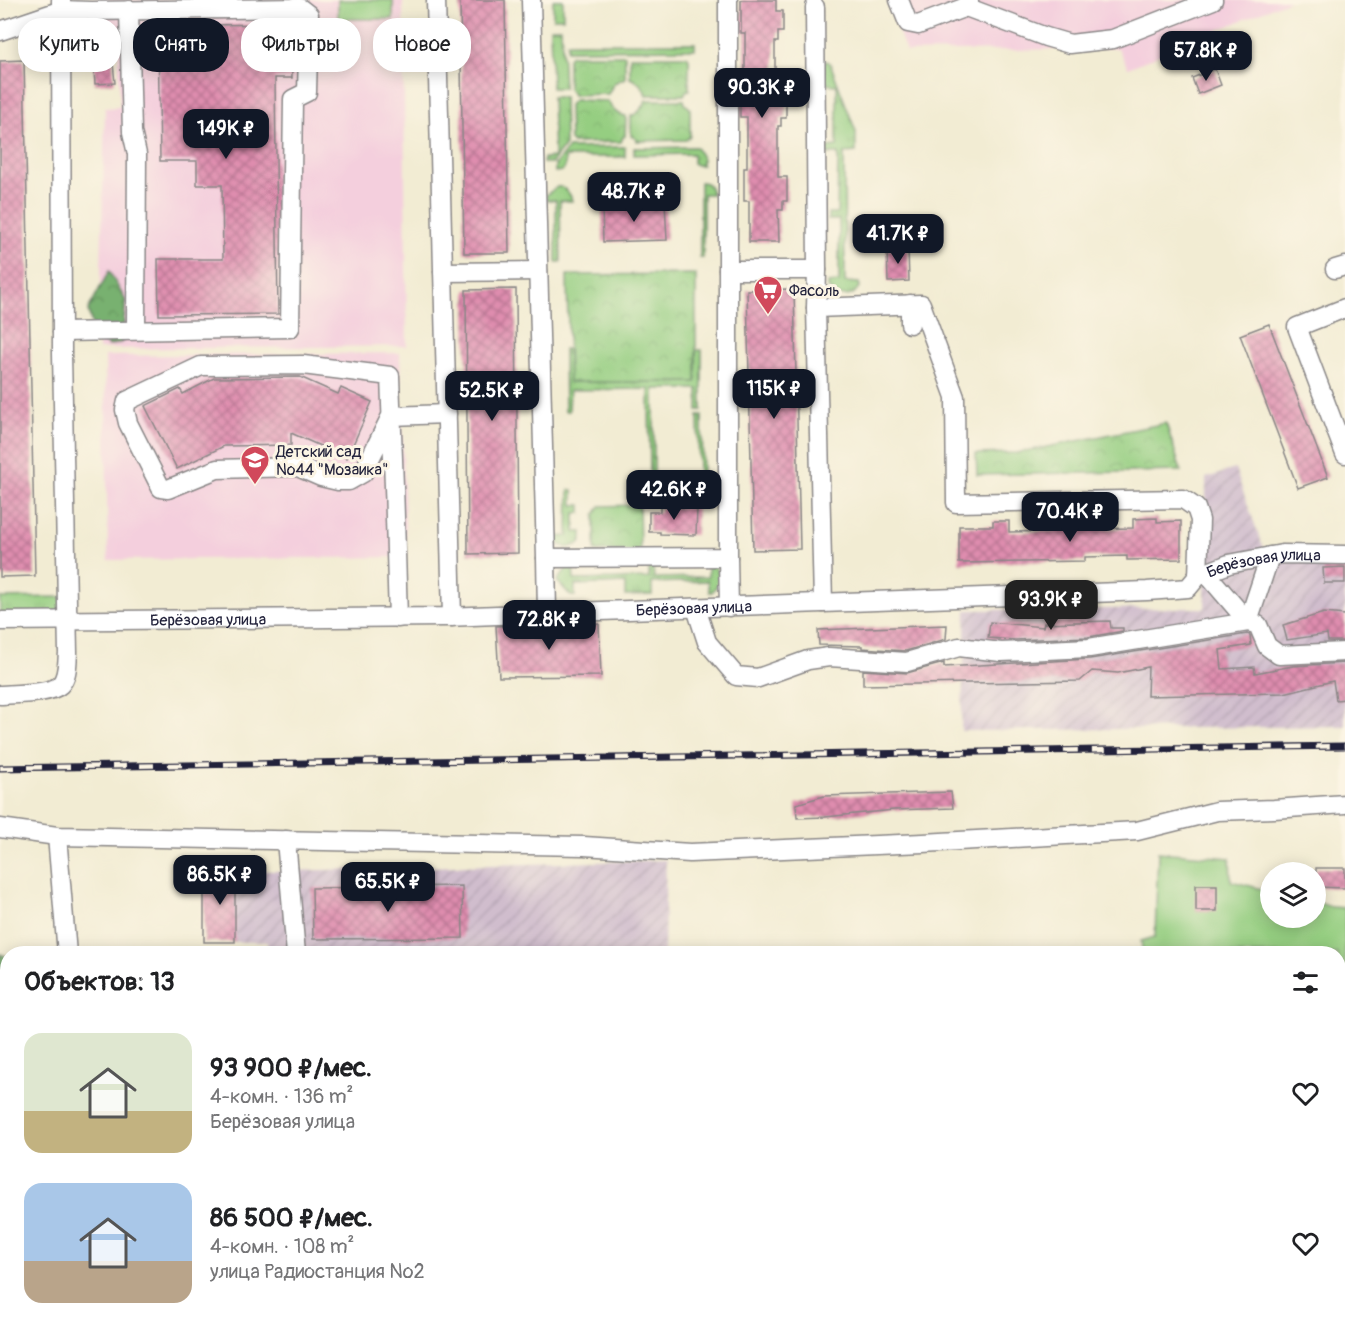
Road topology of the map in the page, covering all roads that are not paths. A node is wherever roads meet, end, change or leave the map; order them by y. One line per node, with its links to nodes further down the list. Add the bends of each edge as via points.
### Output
1 (436, 0): 14 (street)
2 (531, 0): 13 (street)
3 (728, 0): 11 (street)
4 (899, 0): 6 (street, via 908,23 918,25)
5 (1214, 0): 6 (street, via 1113,39 1070,44)
6 (968, 3)
7 (61, 5): 9 (street, via 91,11); 10 (street); 20 (street)
8 (815, 7): 12 (street)
9 (129, 10): 19 (street, via 132,132 137,154); 19 (street, via 300,8 309,15 307,92 293,99 290,328)
10 (0, 32)
11 (728, 270): 12 (street); 27 (street)
12 (817, 270): 16 (street)
13 (538, 271): 14 (street); 26 (street)
14 (443, 272): 21 (street)
15 (910, 304): 16 (street); 18 (street); 28 (street, via 921,304 955,397 956,503 1183,499 1196,508 1200,520)
16 (816, 308): 29 (street)
17 (1345, 308): 23 (street, via 1297,327)
18 (910, 324)
19 (136, 330): 20 (street)
20 (62, 332): 36 (street)
21 (447, 414): 22 (street); 33 (street)
22 (391, 416): 22 (street, via 390,376 303,365 201,366 127,401 125,410 161,488 168,489 217,469 298,467 321,477 349,481 363,473); 34 (street)
23 (1345, 454)
24 (1345, 555): 25 (street, Берёзовая улица)
25 (1270, 556): 28 (street, Берёзовая улица); 37 (street)
26 (546, 558): 27 (street); 32 (street)
27 (728, 558): 30 (street)
28 (1202, 574): 29 (street, Берёзовая улица, via 1188,588); 37 (street)
29 (823, 603): 30 (street, Берёзовая улица)
30 (729, 607): 31 (street, Берёзовая улица)
31 (696, 608): 32 (street, Берёзовая улица); 37 (street, via 707,642 736,676 758,678 808,660 829,657 907,662 959,647 1001,652 1089,648)
32 (547, 612): 33 (street, Берёзовая улица)
33 (452, 617): 34 (street, Берёзовая улица)
34 (399, 618): 36 (street, Берёзовая улица)
35 (0, 621): 36 (street, Берёзовая улица)
36 (67, 621): 39 (street, via 66,675 60,686)
37 (1248, 622): 38 (street, via 1258,625 1267,646 1280,655)
38 (1345, 652)
39 (0, 695)
40 (1345, 804): 43 (street, via 1217,811 1137,831 690,853 584,846)
41 (0, 828): 42 (street)
42 (57, 836): 43 (street); 44 (street)
43 (286, 840): 45 (street)
44 (66, 946)
45 (295, 946)

